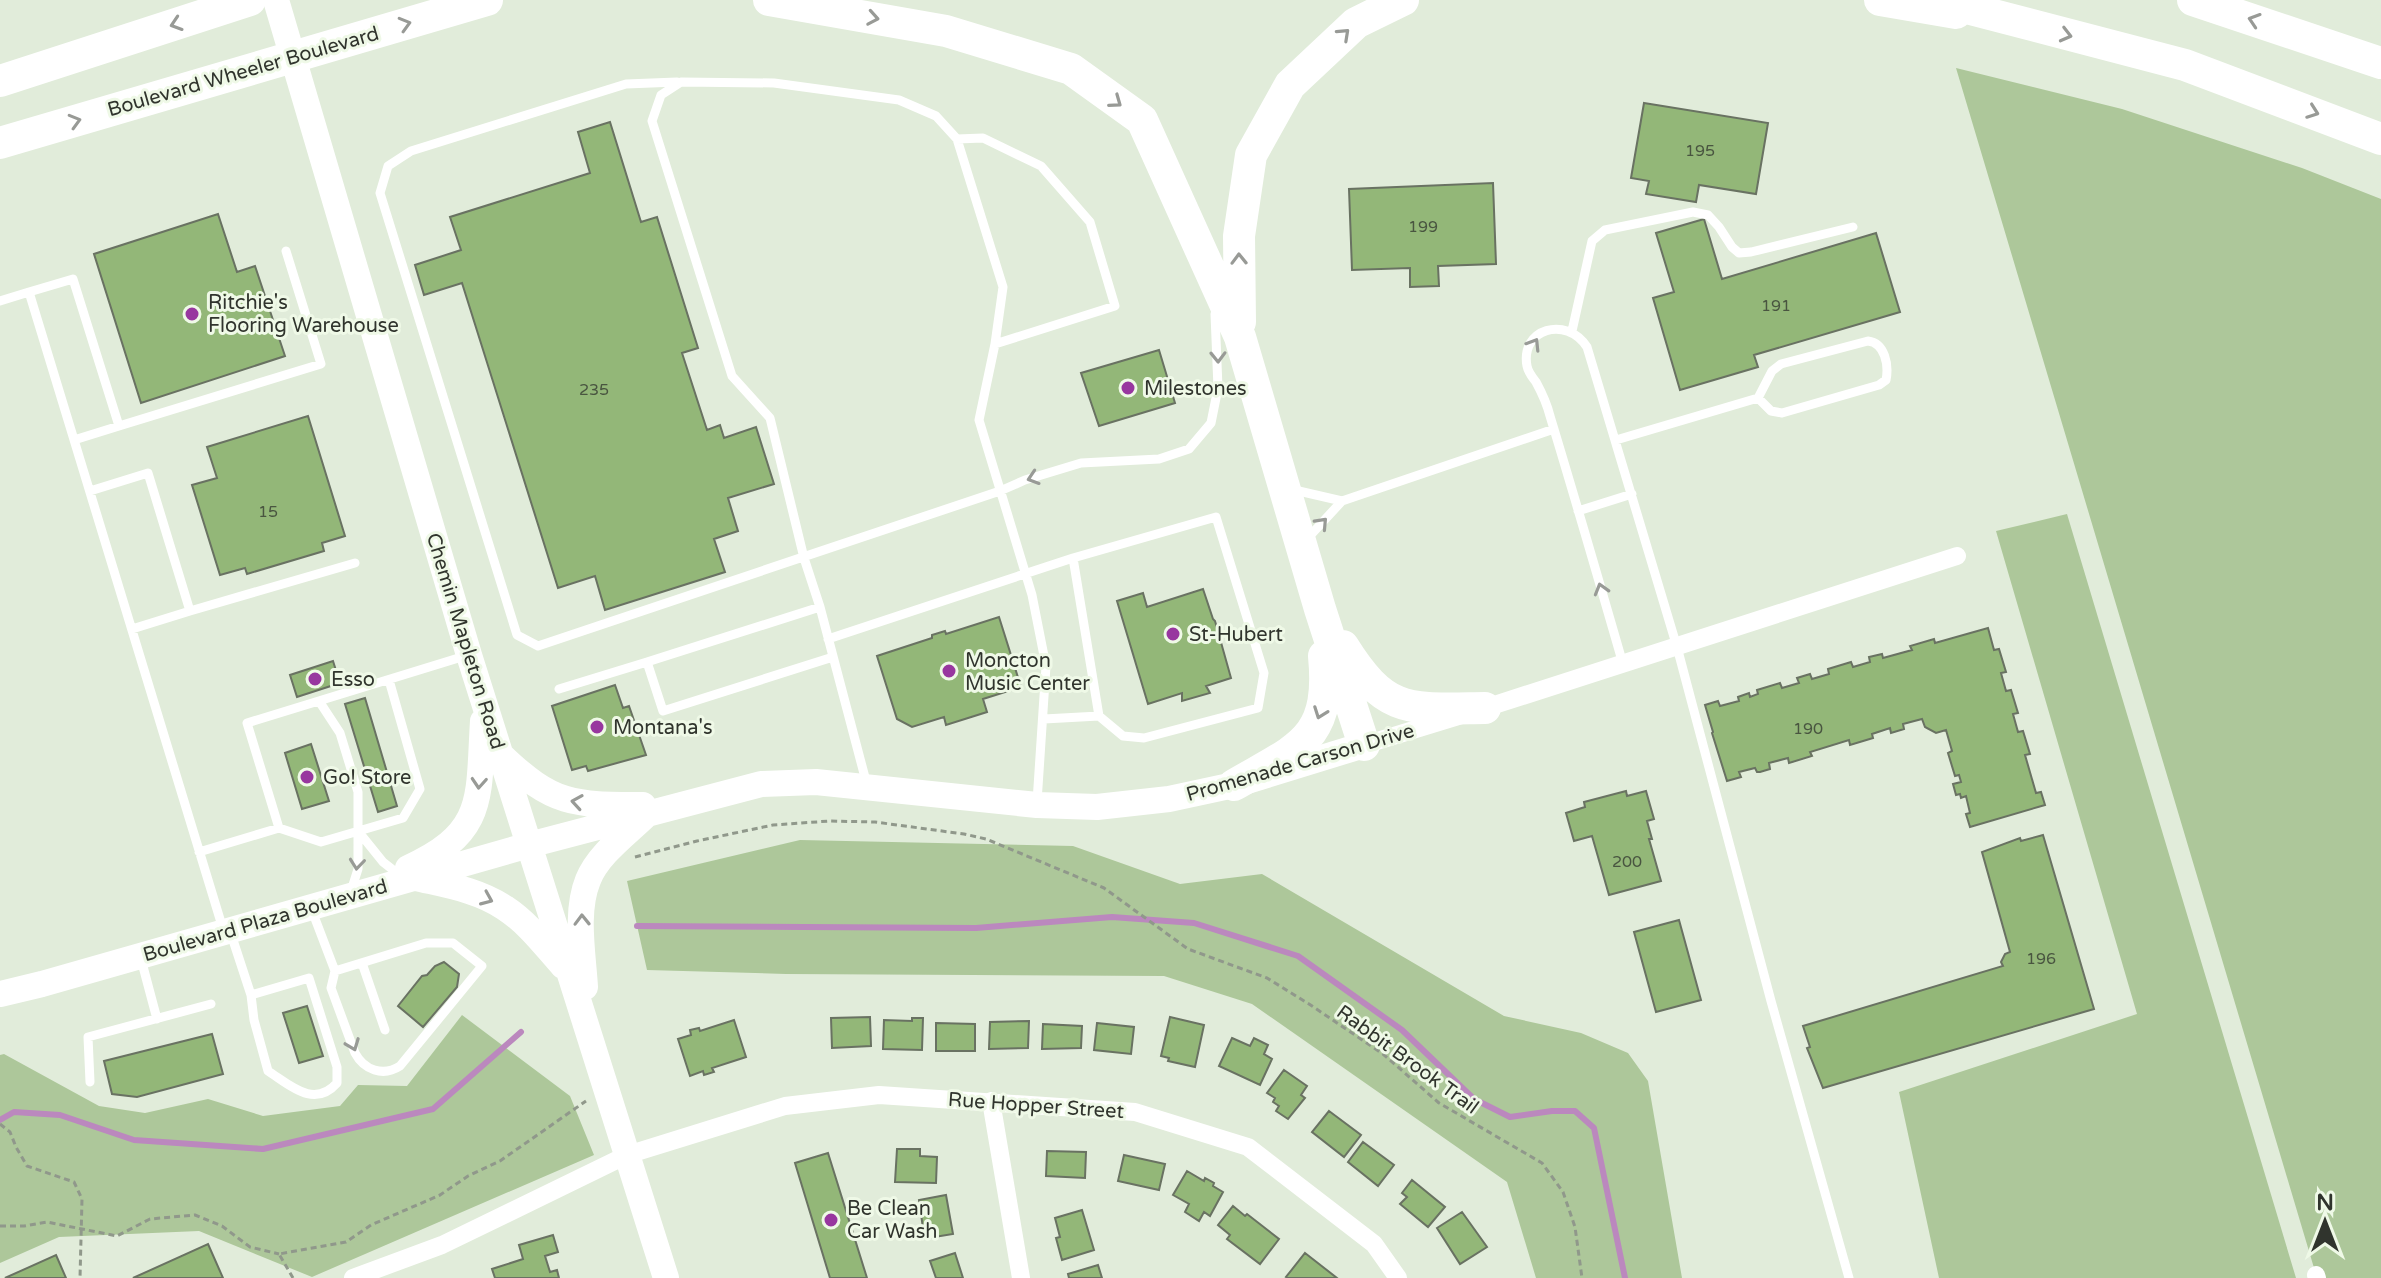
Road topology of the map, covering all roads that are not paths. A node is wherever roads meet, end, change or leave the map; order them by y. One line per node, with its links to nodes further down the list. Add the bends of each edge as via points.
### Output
1 (250, 0): 11 (highway, one-way to 11)
2 (276, 0): 47 (main road, Chemin Mapleton Road)
3 (487, 0): 15 (highway, Boulevard Wheeler Boulevard, one-way to 3)
4 (769, 0): 18 (highway, one-way to 18, via 946,31 1071,69 1142,120)
5 (1403, 0): 22 (highway, one-way to 5, via 1239,236 1251,155 1290,85 1356,23)
6 (1880, 0): 9 (highway)
7 (1936, 0): 9 (highway)
8 (2193, 0): 10 (highway, one-way to 8)
9 (2029, 26): 14 (highway, one-way to 14, via 2185,65)
10 (2381, 63)
11 (0, 81)
12 (681, 82): 13 (lane, via 774,83 899,100 936,116); 37 (lane, via 661,95 652,121 732,376 770,418); 37 (lane, via 626,84 411,151 388,166 380,193 517,635 538,646)
13 (957, 139): 23 (lane, via 1003,287); 23 (lane, via 983,138 1041,166 1090,222 1115,306)
14 (2381, 139)
15 (0, 143)
16 (1853, 227): 21 (lane, via 1739,253 1708,215 1693,212 1605,230 1592,241)
17 (286, 251): 25 (lane, via 321,364)
18 (1202, 253): 22 (highway); 31 (lane, one-way to 31, via 1217,322 1218,388 1211,423 1189,449 1159,459 1081,463)
19 (29, 292): 20 (lane); 25 (lane, via 73,279); 27 (lane)
20 (0, 301)
21 (1572, 331): 26 (lane, one-way to 21, via 1527,356 1542,332); 28 (lane, via 1587,347)
22 (1240, 337): 29 (highway)
23 (995, 344): 31 (lane, via 979,420)
24 (1758, 398): 24 (lane, via 1771,411 1782,413 1879,385 1888,371 1881,347 1868,341 1781,364); 28 (lane)
25 (119, 426): 27 (lane)
26 (1554, 429): 33 (lane); 34 (lane)
27 (74, 440): 30 (lane)
28 (1616, 440): 32 (lane)
29 (1285, 488): 33 (lane); 35 (highway)
30 (90, 491): 43 (lane, via 148,473); 44 (lane)
31 (1000, 491): 37 (lane); 40 (lane)
32 (1632, 494): 34 (lane); 46 (lane)
33 (1342, 501): 35 (lane, one-way to 33)
34 (1578, 511): 50 (lane, one-way to 34)
35 (1301, 544): 42 (highway)
36 (1957, 556): 46 (street, Promenade Carson Drive)
37 (804, 558): 41 (lane)
38 (1073, 558): 40 (lane); 56 (lane); 56 (lane, via 1216,517 1264,673 1258,708 1172,731 1144,738 1123,736)
39 (355, 563): 43 (lane)
40 (1025, 574): 45 (lane); 57 (lane, via 1046,666)
41 (820, 607): 45 (lane); 49 (lane)
42 (1320, 609): 55 (highway, via 1360,674 1396,702 1423,709); 58 (highway); 61 (highway, one-way to 61, via 1327,684 1323,710 1311,734 1291,751)
43 (190, 611): 44 (lane)
44 (132, 629): 68 (lane)
45 (828, 639): 48 (lane)
46 (1677, 647): 50 (street, Promenade Carson Drive); 90 (lane)
47 (469, 655): 51 (lane); 54 (main road, Chemin Mapleton Road)
48 (833, 657): 49 (lane, via 663,711); 60 (lane)
49 (647, 662): 52 (lane)
50 (1623, 664): 55 (street, Promenade Carson Drive)
51 (389, 680): 53 (lane); 66 (lane, via 420,789 403,818)
52 (559, 689)
53 (319, 701): 65 (lane, via 247,723); 66 (lane, via 345,747 358,792)
54 (484, 706): 59 (main road, Chemin Mapleton Road); 69 (main road, one-way to 69, via 478,797 470,821 456,839)
55 (1485, 708): 58 (street, Promenade Carson Drive)
56 (1099, 716): 57 (lane)
57 (1044, 719): 63 (lane)
58 (1364, 745): 61 (main road, Promenade Carson Drive)
59 (500, 754): 62 (main road, one-way to 59, via 564,800 541,789); 67 (main road, Chemin Mapleton Road)
60 (867, 785): 62 (main road, Promenade Carson Drive, via 761,784); 63 (main road, Promenade Carson Drive)
61 (1234, 785): 63 (main road, Promenade Carson Drive, via 1097,807)
62 (682, 804): 64 (main road, Promenade Carson Drive)
63 (1037, 805)
64 (649, 812): 67 (main road, Promenade Carson Drive); 81 (main road, one-way to 64, via 582,907 588,879)
65 (279, 828): 66 (lane, via 321,842); 68 (lane)
66 (358, 831): 69 (lane, via 383,862); 70 (lane, one-way to 70, via 358,869)
67 (529, 845): 69 (main road, Boulevard Plaza Boulevard); 76 (main road, Chemin Mapleton Road)
68 (199, 852): 72 (lane)
69 (405, 875): 70 (main road, Boulevard Plaza Boulevard); 76 (main road, one-way to 76, via 460,888 508,909)
70 (349, 896): 71 (main road, Boulevard Plaza Boulevard)
71 (311, 907): 72 (main road, Boulevard Plaza Boulevard); 75 (lane)
72 (227, 931): 73 (main road, Boulevard Plaza Boulevard); 78 (lane)
73 (140, 956): 77 (main road, Boulevard Plaza Boulevard); 80 (lane)
74 (362, 963): 75 (lane); 75 (lane, one-way to 74, via 331,988 359,1060 386,1072 400,1066 482,966 453,943 426,943); 82 (lane)
75 (335, 971)
76 (570, 973): 81 (main road, Chemin Mapleton Road)
77 (0, 994)
78 (251, 995): 78 (lane, via 309,978 337,1067 337,1083 327,1092 307,1095 268,1071)
79 (211, 1004): 80 (lane)
80 (157, 1019): 83 (lane, via 88,1037)
81 (587, 1026): 85 (main road, Chemin Mapleton Road)
82 (385, 1030)
83 (90, 1082)
84 (991, 1101): 85 (street, Rue Hopper Street, via 879,1095 785,1106); 88 (street); 89 (street, Rue Hopper Street, via 1135,1112 1248,1147 1374,1244)
85 (627, 1155): 86 (street, Rue Hopper Street, via 442,1245); 87 (main road, Chemin Mapleton Road)
86 (353, 1278)
87 (666, 1278)
88 (1021, 1278)
89 (1398, 1278)
90 (1849, 1278)

